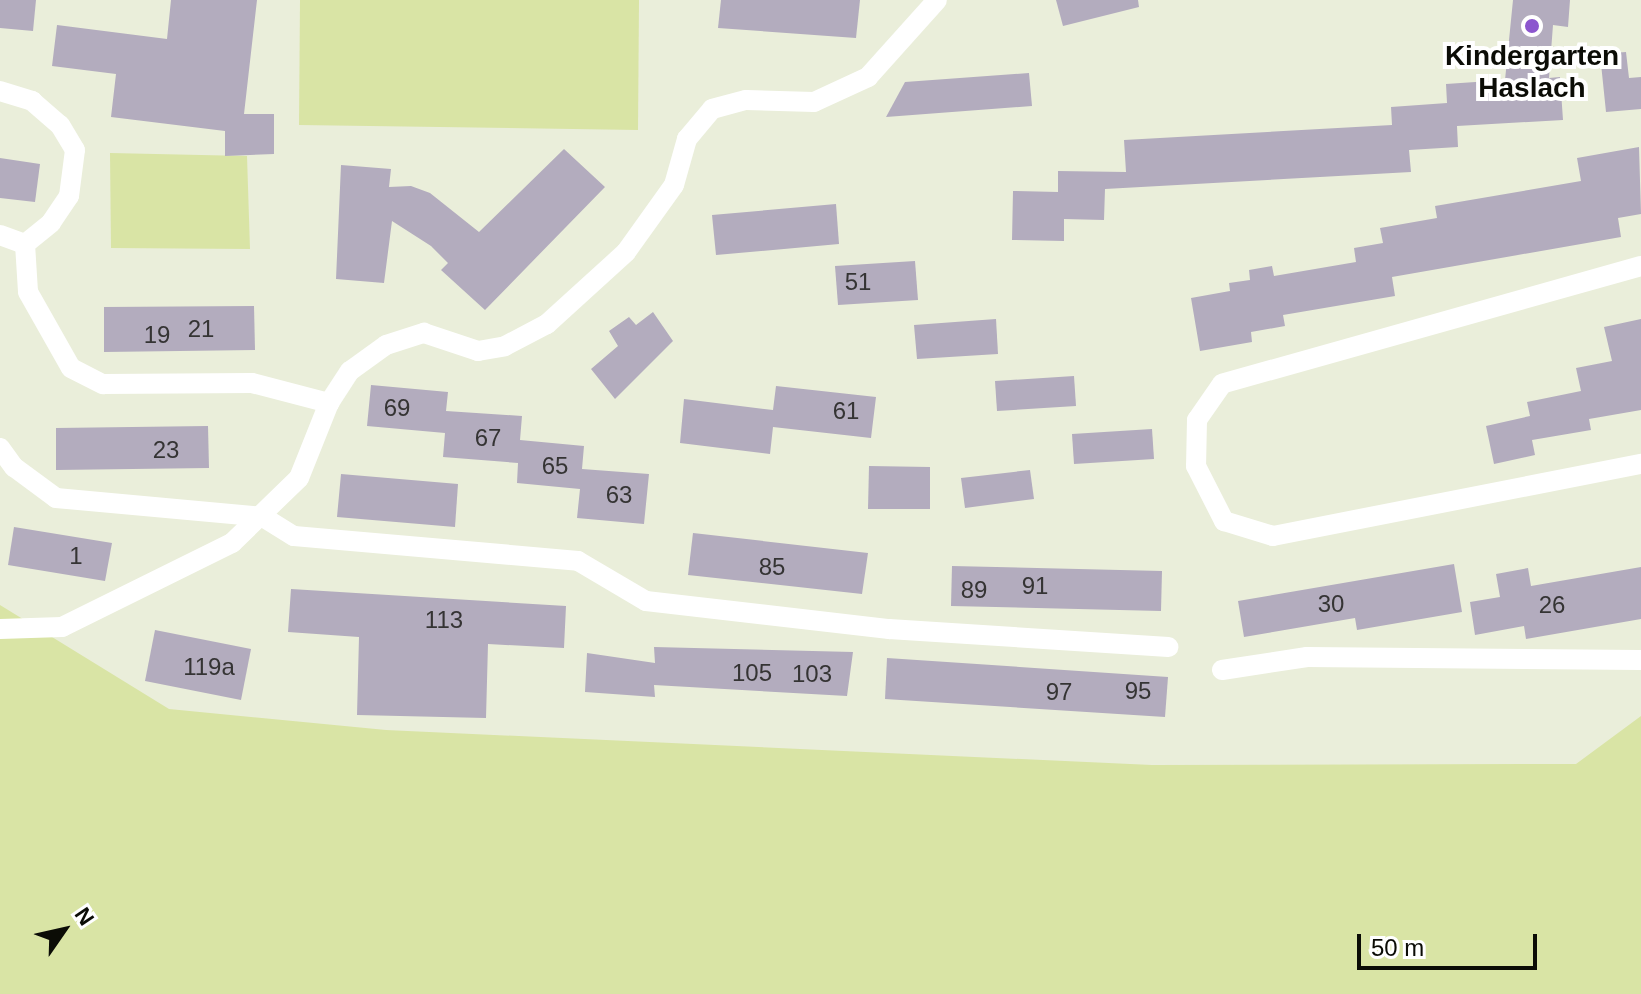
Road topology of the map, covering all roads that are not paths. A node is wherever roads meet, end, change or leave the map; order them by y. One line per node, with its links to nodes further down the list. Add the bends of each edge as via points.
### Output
1 (937, 0): 6 (street, via 868,77 814,102 746,100 712,109 687,139 674,185 626,252 547,324 505,346 478,351 424,333 386,345 350,371)
2 (0, 91): 4 (street, via 32,101 60,125 75,150 69,196 51,223)
3 (0, 235): 4 (street)
4 (25, 244): 6 (street, via 28,292 71,368 103,384 252,383)
5 (1641, 266): 8 (street, via 1222,384 1197,420 1196,466 1224,521 1273,536)
6 (329, 403): 9 (street, via 299,478)
7 (0, 448): 9 (street, via 14,467 56,498)
8 (1641, 464)
9 (263, 517): 10 (street, via 232,543 62,627); 11 (street, via 294,536 578,561 646,601 889,629)
10 (0, 629)
11 (1168, 647)
12 (1641, 660): 13 (street, via 1307,657)
13 (1222, 670)

